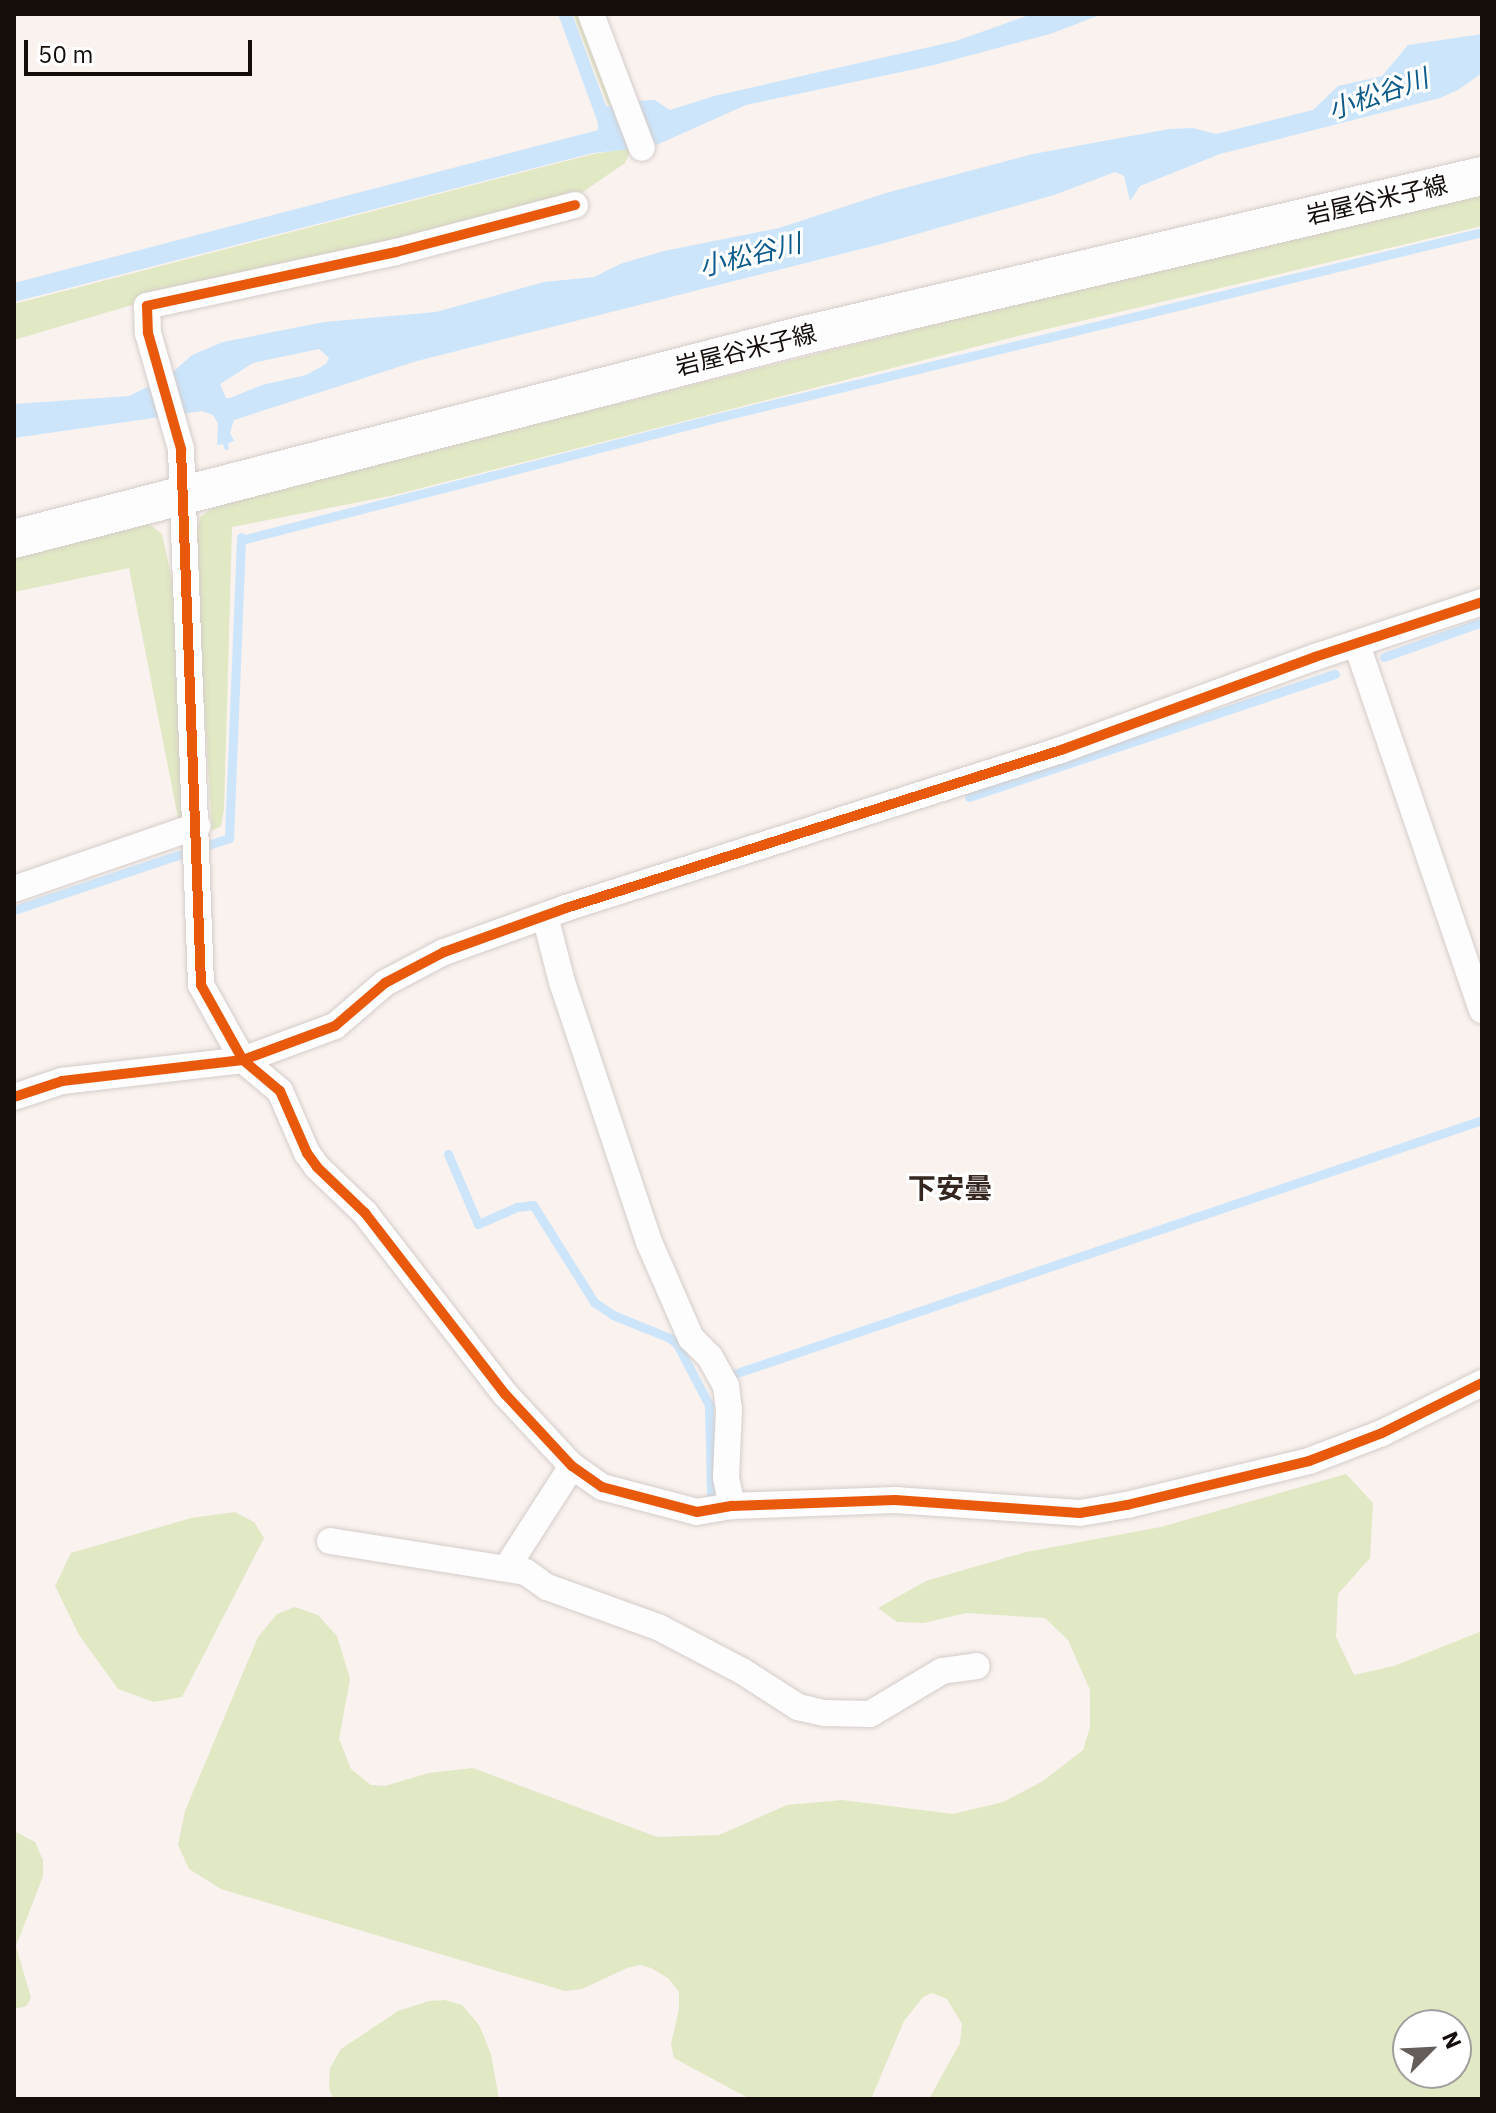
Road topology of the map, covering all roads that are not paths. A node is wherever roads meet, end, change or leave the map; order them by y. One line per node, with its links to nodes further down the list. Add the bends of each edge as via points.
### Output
1 (591, 14): 2 (street)
2 (642, 148)
3 (1482, 176): 5 (main road, 岩屋谷米子線, via 796,337)
4 (575, 205): 5 (street, via 396,252 147,306 148,333 181,449)
5 (182, 494): 6 (main road, 岩屋谷米子線); 9 (street)
6 (14, 539)
7 (1482, 602): 8 (street)
8 (1357, 645): 11 (street, via 1061,750); 12 (street)
9 (197, 831): 10 (street); 13 (street, via 201,985)
10 (14, 889)
11 (545, 916): 13 (street, via 444,952 385,983 335,1026); 17 (street, via 649,1242 691,1338 710,1357 726,1386 726,1478)
12 (1482, 1010)
13 (243, 1060): 14 (street, via 62,1081); 16 (street, via 280,1091 317,1167 365,1213 505,1394)
14 (14, 1097)
15 (1482, 1383): 17 (street, via 1382,1433 1309,1461 1080,1513 895,1500)
16 (572, 1466): 17 (street, via 602,1487 697,1512); 19 (street)
17 (732, 1506)
18 (330, 1541): 19 (street)
19 (507, 1567): 20 (street, via 660,1628 811,1710 870,1714 942,1671)
20 (977, 1666)

